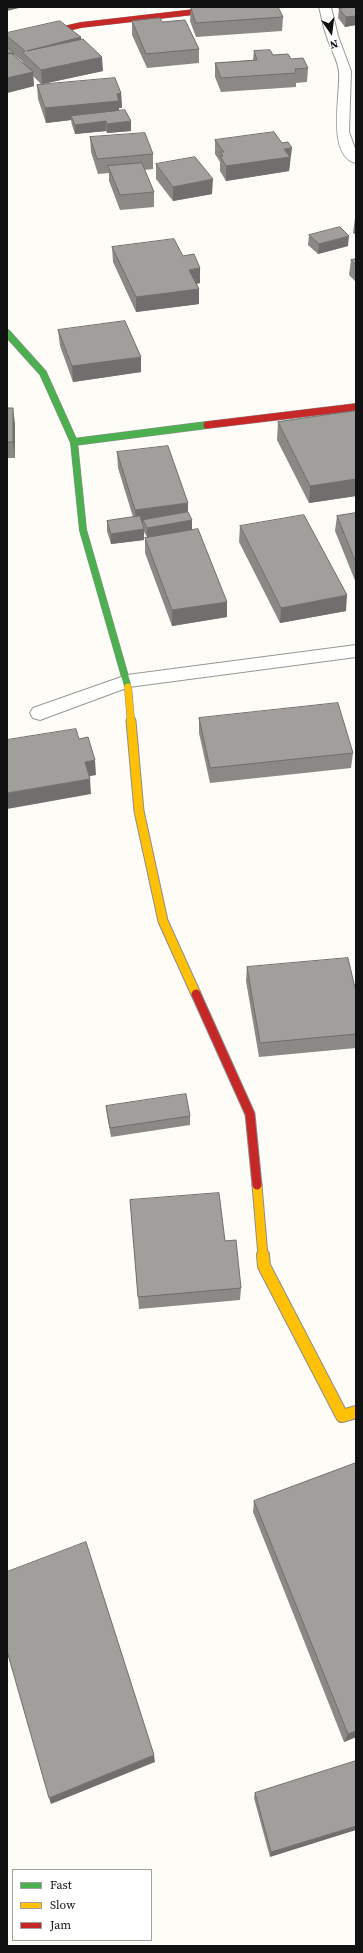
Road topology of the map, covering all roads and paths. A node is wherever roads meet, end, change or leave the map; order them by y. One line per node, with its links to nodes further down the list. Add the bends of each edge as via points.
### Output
1 (256, 7): 3 (street, via 81,25)
2 (325, 7): 4 (street, via 345,71 344,132 350,152)
3 (7, 42)
4 (356, 159)
5 (7, 333): 7 (street, via 43,373)
6 (356, 407): 7 (street)
7 (74, 442): 9 (street, via 83,530)
8 (356, 651): 9 (street)
9 (127, 681): 10 (street); 11 (street, via 139,811 163,921 250,1114 264,1266 342,1416)
10 (40, 713)
11 (356, 1412)

